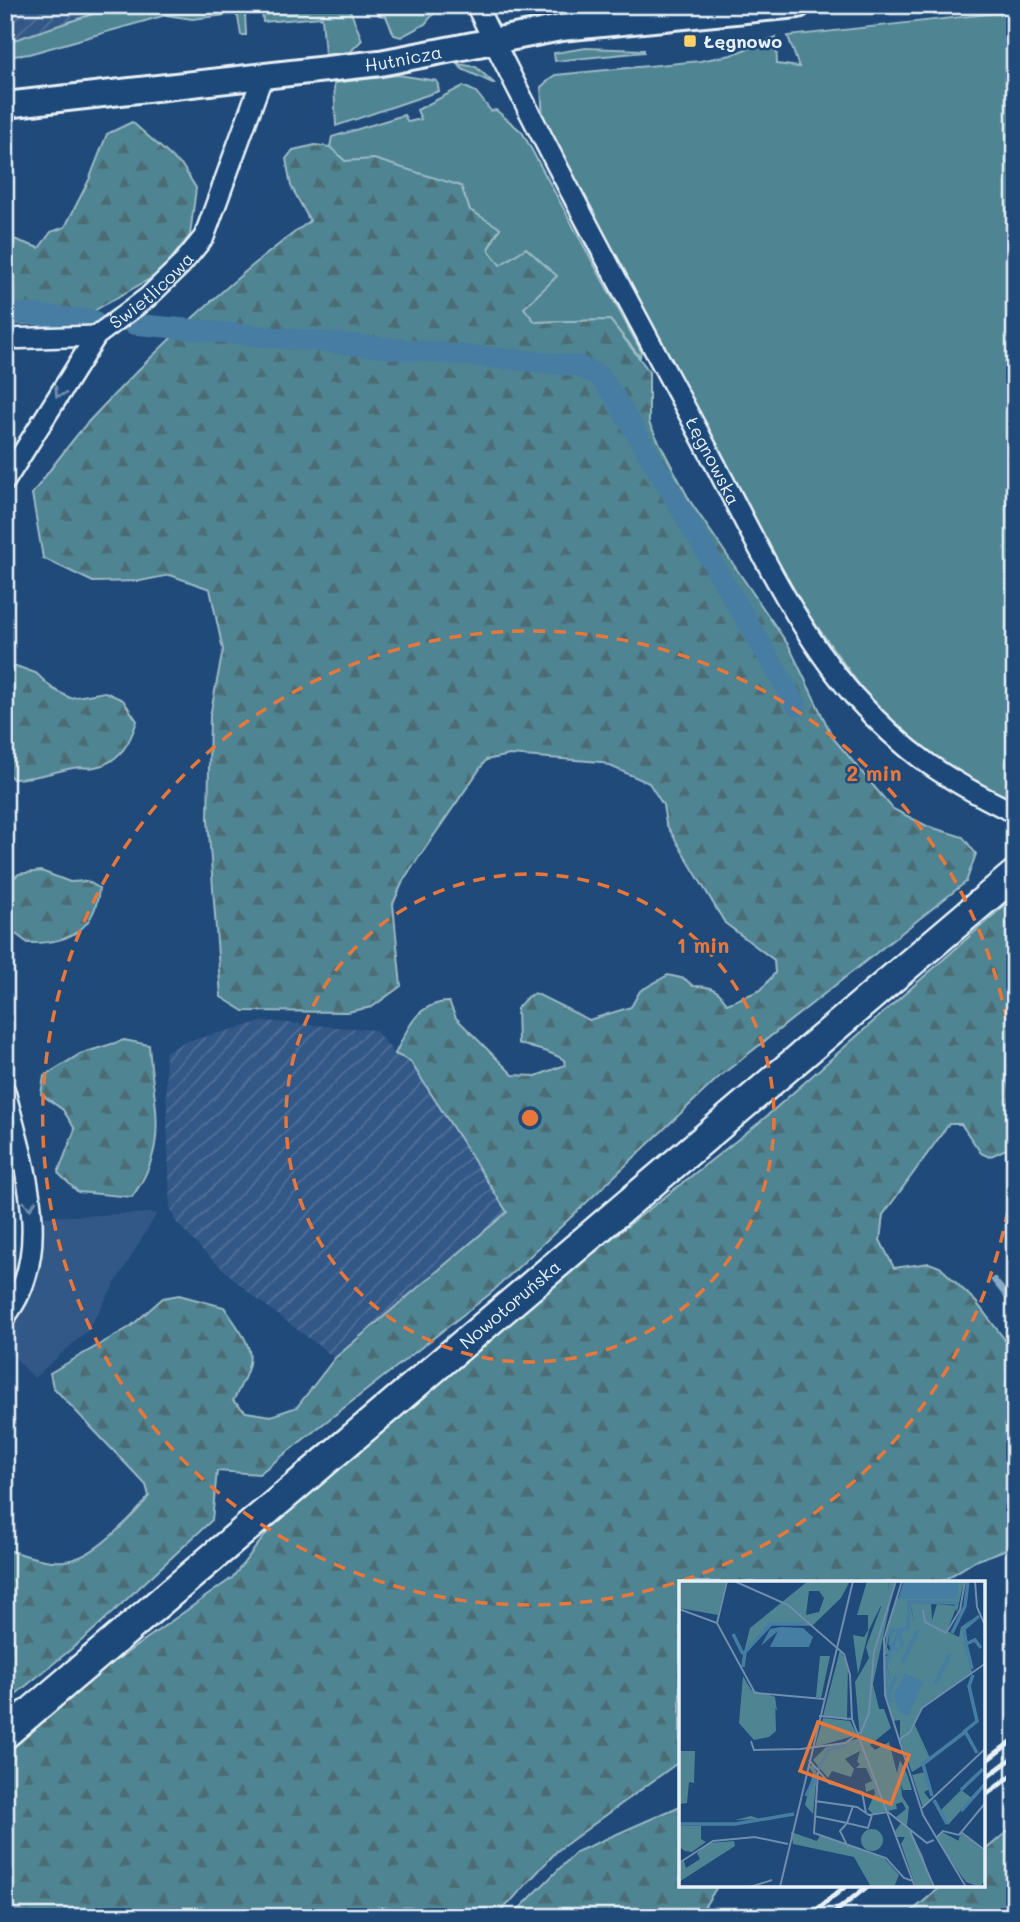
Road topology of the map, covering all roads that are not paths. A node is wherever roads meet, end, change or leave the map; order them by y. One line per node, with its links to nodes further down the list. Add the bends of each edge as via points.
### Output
1 (475, 5): 3 (street, Łęgnowska)
2 (798, 5): 3 (street, Hutnicza, via 561,28)
3 (493, 40): 4 (street, Hutnicza, via 380,63); 9 (street, Łęgnowska, via 573,200 819,649 881,726 926,765 957,786)
4 (262, 78): 5 (street, Hutnicza); 6 (street, Świetlicowa, via 204,237 148,297)
5 (5, 105)
6 (96, 336): 7 (street); 8 (street, Świetlicowa, one-way to 8)
7 (5, 339)
8 (5, 481)
9 (1015, 813)
10 (1015, 874): 13 (main road, Nowotoruńska)
11 (5, 1091): 12 (street, one-way to 12, via 29,1193 32,1232 20,1294)
12 (5, 1317)
13 (5, 1734)

